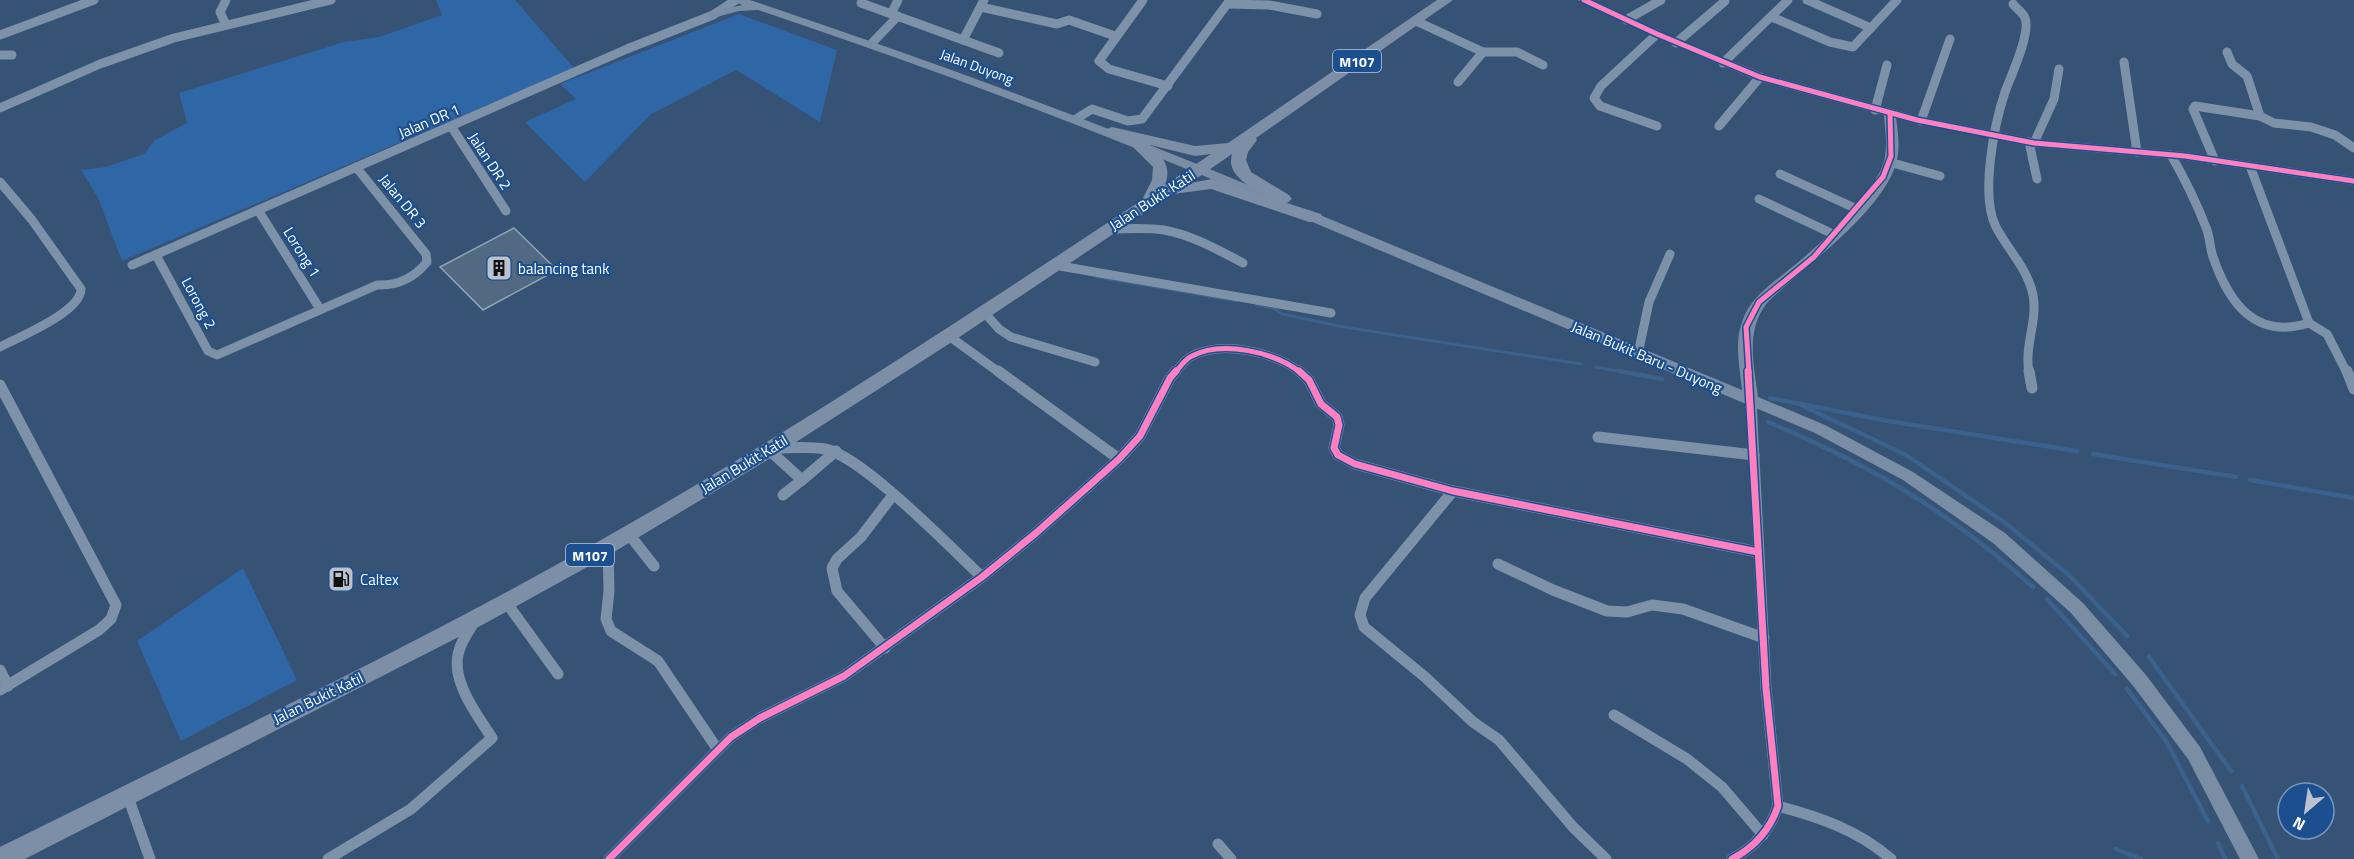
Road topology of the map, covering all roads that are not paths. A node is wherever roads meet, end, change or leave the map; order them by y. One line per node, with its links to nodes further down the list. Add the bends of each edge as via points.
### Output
1 (94, 0): 29 (street)
2 (225, 0): 26 (street, via 220,12)
3 (331, 0): 26 (street)
4 (716, 0): 22 (main road, via 717,7)
5 (738, 0): 19 (main road, Jalan Duyong); 22 (street, Jalan DR 1)
6 (898, 0): 21 (street)
7 (1143, 0): 30 (street)
8 (1446, 0): 25 (main road, Jalan Bukit Katil / M107)
9 (1584, 0): 24 (main road)
10 (1661, 0): 24 (street)
11 (1788, 0): 23 (street)
12 (1807, 0): 27 (street)
13 (1897, 0): 27 (street)
14 (1725, 1): 33 (street)
15 (1229, 2): 20 (street); 47 (street)
16 (861, 3): 21 (street)
17 (982, 4): 30 (street, via 1057,24 1069,20); 32 (street)
18 (2013, 4): 59 (street, via 2025,18 2026,33)
19 (766, 9): 22 (main road, via 738,8); 34 (main road, Jalan Duyong)
20 (1317, 14)
21 (894, 15): 32 (street); 34 (street)
22 (711, 16): 55 (street, Jalan DR 1)
23 (1772, 17): 27 (street, via 1847,47 1857,45); 41 (street)
24 (1626, 20): 28 (main road)
25 (1416, 21): 35 (street); 54 (main road, Jalan Bukit Katil / M107)
26 (226, 25): 48 (street, via 100,64)
27 (1870, 28)
28 (1657, 34): 33 (main road); 56 (street, via 1601,86 1594,98 1607,109)
29 (0, 35)
30 (1115, 36): 47 (street, via 1100,57 1102,65)
31 (1950, 39): 53 (street)
32 (963, 40): 37 (street)
33 (1676, 42): 41 (main road)
34 (872, 43): 52 (main road, Jalan Duyong)
35 (1483, 52): 42 (street, via 1517,52); 46 (street)
36 (2227, 52): 51 (street, via 2232,64 2247,76)
37 (999, 53)
38 (0, 55): 39 (street)
39 (12, 55)
40 (2124, 62): 64 (street)
41 (1723, 63): 45 (main road)
42 (1543, 65)
43 (1887, 65): 49 (street)
44 (2059, 69): 61 (street, via 2054,99)
45 (1760, 78): 49 (main road); 57 (street)
46 (1458, 82)
47 (1168, 86): 52 (street, via 1146,116 1136,121 1092,109)
48 (0, 108)
49 (1875, 110): 50 (main road)
50 (1890, 113): 53 (main road); 67 (main road)
51 (2259, 116): 63 (street, via 2274,124 2295,124 2330,134); 66 (street, via 2194,106)
52 (1076, 119): 58 (main road, Jalan Duyong)
53 (1921, 121): 59 (main road)
54 (1269, 123): 62 (main road, Jalan Bukit Katil / M107); 81 (main road, via 1240,149 1238,168)
55 (451, 126): 69 (street, Jalan DR 1); 80 (street, Jalan DR 2)
56 (1657, 126)
57 (1719, 126)
58 (1112, 132): 60 (main road, Jalan Duyong); 62 (main road, via 1195,151)
59 (1993, 136): 61 (main road); 97 (street, via 1988,207 2031,287 2034,313 2027,361)
60 (1136, 142): 70 (main road, Jalan Duyong); 77 (main road, via 1159,160 1163,170)
61 (2032, 142): 64 (main road); 73 (street)
62 (1232, 147): 70 (main road, Jalan Bukit Katil / M107)
63 (2354, 148)
64 (2137, 152): 65 (main road)
65 (2171, 155): 66 (main road); 92 (street, via 2189,187 2211,243 2211,254 2238,308 2250,318 2276,327)
66 (2215, 161): 68 (main road)
67 (1889, 162): 72 (street); 78 (main road, via 1884,177)
68 (2250, 166): 74 (main road); 92 (street)
69 (356, 167): 79 (street, Jalan DR 1); 89 (street, Jalan DR 3, via 426,254 427,262 394,285 377,285)
70 (1201, 169): 77 (main road, Jalan Bukit Katil / M107); 81 (main road, Jalan Bukit Baru - Duyong)
71 (1780, 174): 78 (street)
72 (1940, 176)
73 (2037, 179)
74 (2354, 181)
75 (0, 182): 94 (street, via 81,289 69,310)
76 (1759, 198): 83 (street)
77 (1149, 201): 81 (main road, via 1184,187 1212,184); 82 (main road, Jalan Bukit Katil / M107)
78 (1857, 209): 83 (main road)
79 (258, 210): 85 (street, Jalan DR 1); 89 (street, Lorong 1)
80 (506, 211)
81 (1315, 218): 95 (main road, Jalan Bukit Baru - Duyong)
82 (1107, 229): 86 (street, via 1175,232); 88 (main road, Jalan Bukit Katil / M107)
83 (1835, 235): 100 (main road, via 1759,302 1751,314 1746,327)
84 (1670, 254): 95 (street, via 1648,301)
85 (156, 255): 87 (street, Jalan DR 1); 89 (street, Lorong 2, via 208,351 217,356)
86 (1243, 263)
87 (132, 265)
88 (1054, 265): 90 (main road, Jalan Bukit Katil / M107); 91 (street)
89 (320, 309)
90 (984, 312): 93 (main road, Jalan Bukit Katil / M107); 96 (street, via 1011,337)
91 (1330, 313)
92 (2309, 324): 98 (street, via 2327,334)
93 (949, 336): 102 (main road, Jalan Bukit Katil / M107); 105 (street)
94 (0, 347)
95 (1638, 354): 100 (main road, Jalan Bukit Baru - Duyong)
96 (1095, 362)
97 (2032, 388)
98 (2354, 389)
99 (2, 391): 122 (street, via 116,605 111,619 99,630)
100 (1750, 401): 104 (street); 138 (main road, Jalan Bukit Baru - Duyong, via 1820,429 1908,476 1999,538 2077,608 2140,681 2194,753)
101 (1598, 437): 104 (street)
102 (771, 449): 103 (street); 106 (street); 110 (main road, Jalan Bukit Katil / M107)
103 (836, 451): 106 (street); 109 (street)
104 (1754, 455): 112 (street)
105 (1119, 459): 107 (street, via 1140,436 1170,378 1189,357 1236,348 1298,369 1309,380 1316,397 1337,417 1334,448 1346,460); 115 (street)
106 (802, 480): 108 (street)
107 (1453, 491): 112 (street); 135 (street, via 1365,598 1360,615 1364,627 1499,740 1573,827)
108 (783, 495)
109 (893, 495): 115 (street); 119 (street, via 832,568 837,591)
110 (628, 533): 111 (main road, Jalan Bukit Katil / M107); 114 (street)
111 (608, 545): 116 (main road, Jalan Bukit Katil / M107); 124 (street, via 606,619 611,631 658,661)
112 (1758, 552): 118 (street)
113 (1498, 564): 118 (street, via 1607,611 1628,612 1652,605 1683,609)
114 (654, 566)
115 (982, 577): 119 (street)
116 (506, 602): 117 (main road, Jalan Bukit Katil / M107); 121 (street)
117 (477, 618): 125 (main road, Jalan Bukit Katil / M107); 132 (street, via 461,646 458,671 492,738 411,809)
118 (1764, 638): 126 (street)
119 (885, 648): 124 (street, via 844,676 760,717)
120 (0, 670): 122 (street)
121 (558, 674)
122 (4, 688)
123 (1614, 715): 127 (street, via 1687,759 1722,787)
124 (718, 750): 133 (street)
125 (127, 794): 129 (main road, Jalan Bukit Katil / M107); 131 (street)
126 (1778, 806): 127 (street, via 1774,823); 137 (street, via 1842,827)
127 (1763, 835): 136 (street)
128 (1218, 844): 134 (street)
129 (20, 854): 130 (main road, Jalan Bukit Katil / M107)
130 (1, 859)
131 (150, 859)
132 (328, 859)
133 (609, 859)
134 (1231, 859)
135 (1606, 859)
136 (1732, 859)
137 (1891, 859)
138 (2250, 859)

